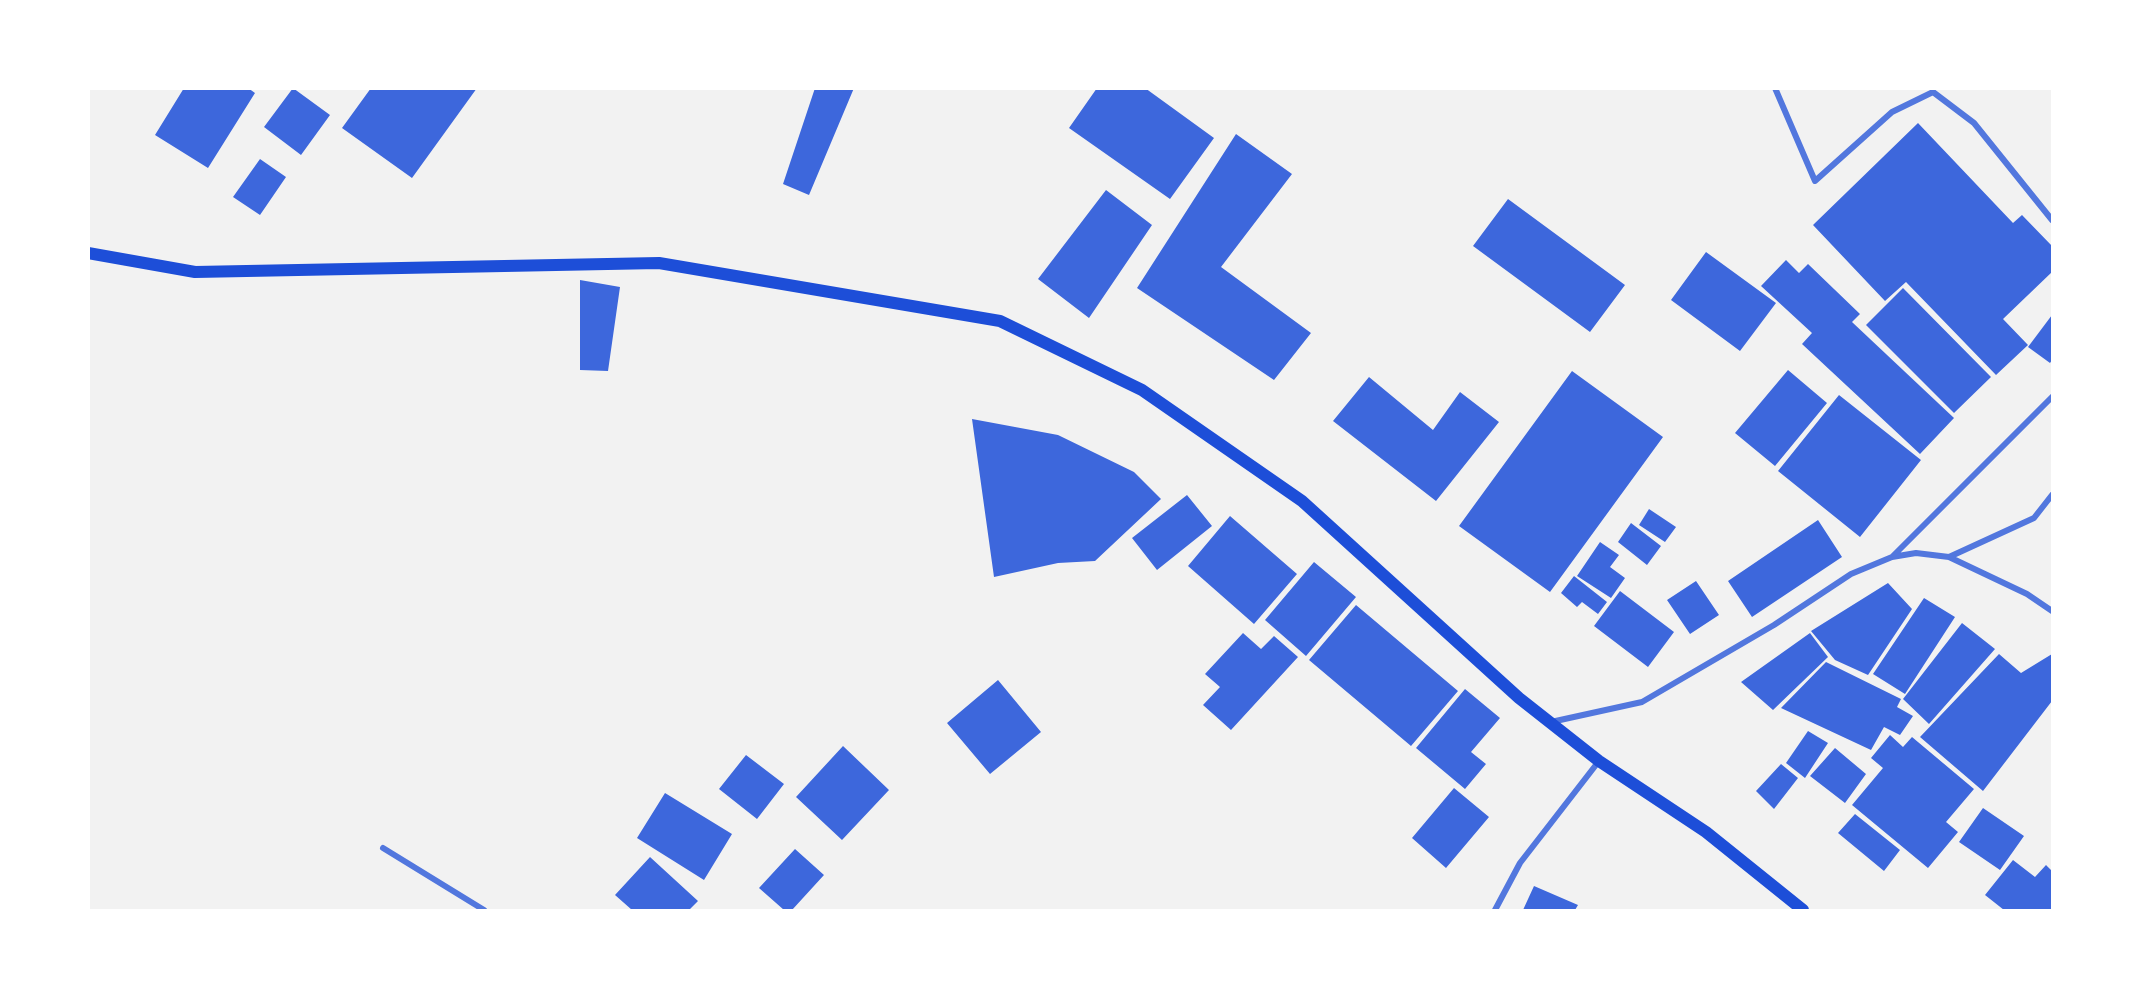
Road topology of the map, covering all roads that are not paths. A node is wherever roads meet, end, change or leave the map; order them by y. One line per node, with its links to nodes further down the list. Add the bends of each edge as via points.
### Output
1 (1775, 88): 2 (street, via 1815,181 1892,112 1933,92 1974,123)
2 (2052, 220)
3 (88, 253): 9 (main road, via 195,272 659,263 1000,321 1142,390 1302,501)
4 (2052, 398): 6 (street)
5 (2052, 495): 7 (street, via 2034,518)
6 (1892, 557): 7 (street, via 1916,553); 9 (street, via 1851,574 1774,625 1642,702)
7 (1949, 557): 8 (street, via 2027,594)
8 (2052, 611)
9 (1550, 722): 10 (main road)
10 (1599, 761): 13 (street, via 1520,863); 14 (main road, via 1706,832)
11 (383, 848): 12 (street)
12 (484, 910)
13 (1495, 910)
14 (1803, 910)

